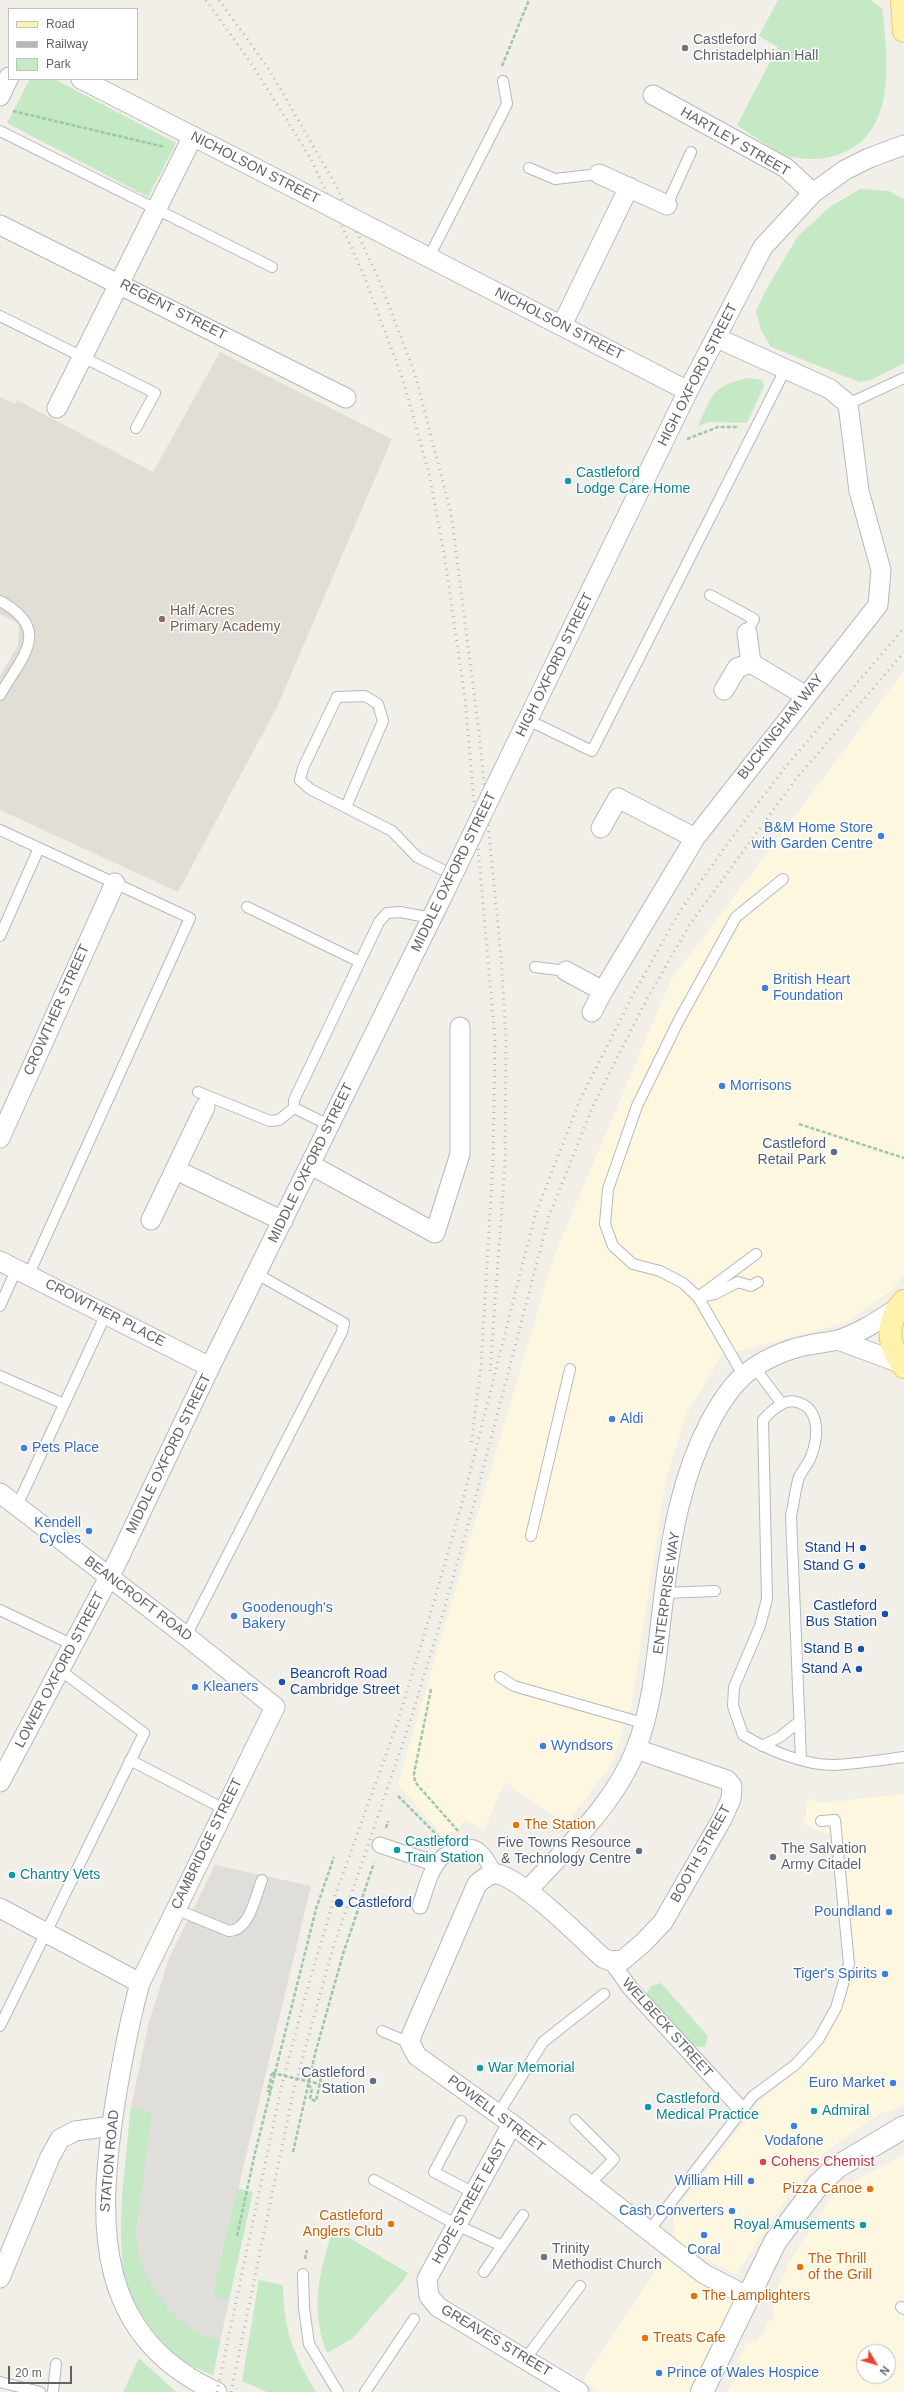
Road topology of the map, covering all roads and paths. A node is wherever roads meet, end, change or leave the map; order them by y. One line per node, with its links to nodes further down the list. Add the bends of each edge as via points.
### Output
1 (530, 0): 6 (path, via 501,69)
2 (902, 0): 3 (main road)
3 (904, 31)
4 (8, 80): 8 (street)
5 (82, 80): 10 (street, NICHOLSON STREET)
6 (503, 81): 20 (lane, via 507,104)
7 (653, 95): 16 (street, HARTLEY STREET, via 786,168)
8 (4, 103): 10 (path)
9 (0, 131): 18 (lane)
10 (189, 144): 18 (street); 20 (street, NICHOLSON STREET, bridge, via 296,189)
11 (904, 145): 16 (street, HIGH OXFORD STREET, via 845,170)
12 (691, 152): 17 (lane)
13 (529, 168): 14 (lane, via 555,179)
14 (599, 174): 15 (street)
15 (629, 187): 17 (street); 24 (street)
16 (813, 194): 25 (street, HIGH OXFORD STREET, via 763,247)
17 (667, 205)
18 (157, 209): 21 (lane); 22 (street)
19 (0, 225): 22 (street, REGENT STREET)
20 (429, 257): 24 (street, NICHOLSON STREET)
21 (272, 267)
22 (119, 283): 26 (street); 30 (street, REGENT STREET)
23 (0, 316): 26 (lane)
24 (562, 325): 29 (street, NICHOLSON STREET)
25 (717, 338): 27 (street); 29 (street, HIGH OXFORD STREET)
26 (83, 357): 32 (street); 34 (lane, via 155,393)
27 (785, 370): 31 (street, via 830,389); 33 (lane)
28 (904, 378): 31 (lane)
29 (688, 391): 43 (street, HIGH OXFORD STREET)
30 (346, 398)
31 (848, 404): 42 (street, BUCKINGHAM WAY, via 859,491 881,570 878,605)
32 (57, 408)
33 (756, 427): 35 (path, via 718,427); 43 (lane, via 592,750)
34 (136, 428)
35 (686, 440)
36 (710, 595): 38 (lane, via 754,619)
37 (0, 600): 41 (lane, via 25,618 30,640)
38 (747, 633): 39 (street)
39 (751, 663): 40 (street, via 737,668); 42 (street)
40 (724, 690)
41 (0, 695)
42 (806, 696): 48 (street, BUCKINGHAM WAY)
43 (528, 720): 44 (street, HIGH OXFORD STREET)
44 (514, 748): 50 (street, MIDDLE OXFORD STREET, bridge)
45 (346, 807): 45 (lane, via 310,789 300,780 303,768 337,697 365,696 378,704 383,721); 50 (lane, via 392,831 417,857)
46 (601, 828): 48 (street, via 615,792)
47 (0, 830): 49 (lane)
48 (695, 838): 59 (street, BUCKINGHAM WAY)
49 (39, 848): 52 (lane); 55 (lane)
50 (453, 875): 54 (street, MIDDLE OXFORD STREET, bridge)
51 (783, 878): 76 (lane, via 736,917 678,1022 637,1106 608,1189 605,1224 613,1246 633,1264 672,1277)
52 (115, 883): 66 (street, CROWTHER STREET); 73 (lane, via 190,918)
53 (247, 907): 56 (lane)
54 (432, 918): 56 (lane, via 400,912 387,913 379,922); 65 (street, MIDDLE OXFORD STREET)
55 (0, 936)
56 (360, 962): 63 (lane, via 294,1100)
57 (535, 967): 58 (lane)
58 (566, 971): 59 (street)
59 (603, 991): 60 (street, BUCKINGHAM WAY)
60 (592, 1012)
61 (460, 1027): 68 (street, via 460,1154 435,1233)
62 (202, 1099): 63 (lane, via 270,1122 279,1120); 69 (street)
63 (294, 1108): 65 (lane)
64 (798, 1124): 67 (path)
65 (329, 1125): 68 (street, MIDDLE OXFORD STREET)
66 (0, 1138)
67 (904, 1158)
68 (311, 1165): 71 (street, MIDDLE OXFORD STREET)
69 (176, 1170): 70 (street); 71 (street)
70 (151, 1220)
71 (283, 1221): 74 (street, MIDDLE OXFORD STREET)
72 (756, 1254): 76 (lane)
73 (15, 1268): 78 (lane); 79 (street, CROWTHER PLACE)
74 (257, 1274): 82 (street, MIDDLE OXFORD STREET); 95 (lane, via 344,1323 342,1332)
75 (758, 1282): 76 (lane, via 751,1286 738,1282 715,1294)
76 (698, 1297): 84 (lane)
77 (901, 1305): 80 (street, ENTERPRISE WAY, via 864,1329); 81 (main road, via 890,1330 891,1344)
78 (0, 1306)
79 (106, 1314): 82 (street, CROWTHER PLACE); 86 (lane)
80 (838, 1340): 81 (street, ENTERPRISE WAY); 84 (street, ENTERPRISE WAY, via 788,1351)
81 (902, 1365)
82 (210, 1367): 91 (street, MIDDLE OXFORD STREET)
83 (570, 1369): 90 (lane)
84 (749, 1372): 87 (lane); 93 (street, ENTERPRISE WAY, via 728,1391 718,1406 691,1461 681,1498)
85 (0, 1376): 86 (lane)
86 (64, 1404): 89 (lane)
87 (782, 1404): 101 (lane, via 796,1402 808,1408 815,1416 817,1425 810,1458 799,1477 791,1516); 103 (lane, via 763,1420 767,1599 760,1626 734,1687 733,1706 743,1735)
88 (0, 1493): 89 (street, BEANCROFT ROAD)
89 (17, 1506): 91 (street, BEANCROFT ROAD)
90 (531, 1536)
91 (108, 1578): 95 (street, BEANCROFT ROAD); 96 (street, LOWER OXFORD STREET)
92 (715, 1591): 93 (lane)
93 (664, 1593): 102 (street, ENTERPRISE WAY, via 652,1690)
94 (0, 1610): 96 (lane)
95 (186, 1636): 100 (street, BEANCROFT ROAD)
96 (73, 1645): 97 (street, LOWER OXFORD STREET)
97 (60, 1670): 107 (lane, via 144,1733); 108 (street, LOWER OXFORD STREET)
98 (500, 1678): 102 (lane, via 514,1686)
99 (431, 1689): 114 (path, via 414,1774 415,1782 455,1827)
100 (275, 1707): 110 (street, CAMBRIDGE STREET)
101 (800, 1721): 103 (lane, via 780,1737); 106 (lane)
102 (643, 1723): 104 (street, ENTERPRISE WAY)
103 (760, 1745): 106 (lane)
104 (636, 1749): 119 (street, ENTERPRISE WAY, via 619,1783 593,1818); 124 (street, BOOTH STREET, via 727,1780 732,1786 731,1800 702,1858 663,1922)
105 (904, 1757): 106 (lane, via 832,1765)
106 (801, 1759)
107 (130, 1760): 110 (lane); 123 (lane)
108 (0, 1782)
109 (398, 1796): 114 (path)
110 (224, 1809): 122 (street, CAMBRIDGE STREET)
111 (388, 1821): 113 (path)
112 (821, 1821): 137 (lane, via 835,1820 850,1964 836,2008 818,2040 795,2065 753,2096)
113 (380, 1845): 116 (street); 132 (path, via 343,1954)
114 (459, 1848): 116 (street); 117 (street, via 473,1847 482,1853)
115 (334, 1857): 131 (path, via 316,1909)
116 (436, 1864): 120 (street)
117 (498, 1874): 119 (street, WELBECK STREET); 130 (street, via 486,1876 477,1884)
118 (262, 1880): 122 (lane, via 245,1924 235,1931 229,1931)
119 (527, 1891): 125 (street, WELBECK STREET, via 603,1958)
120 (420, 1906)
121 (0, 1908): 123 (street)
122 (176, 1909): 126 (street, CAMBRIDGE STREET)
123 (46, 1932): 126 (street); 128 (lane)
124 (643, 1944): 125 (street, WELBECK STREET, via 623,1960)
125 (611, 1961): 137 (street, WELBECK STREET, via 630,1988)
126 (140, 1982): 141 (street, STATION ROAD, via 128,2026)
127 (604, 1994): 138 (lane, via 543,2042)
128 (0, 2026)
129 (382, 2031): 130 (lane)
130 (410, 2043): 138 (street, POWELL STREET, via 417,2056)
131 (276, 2067): 133 (path, bridge); 136 (path)
132 (311, 2072): 134 (path, via 321,2078); 135 (path)
133 (273, 2073): 134 (path, bridge); 136 (path, via 268,2091)
134 (320, 2084): 135 (path, via 316,2101 310,2099 312,2088)
135 (308, 2085): 143 (path)
136 (271, 2092): 150 (path)
137 (742, 2110): 149 (lane)
138 (505, 2119): 145 (street, POWELL STREET); 146 (street, HOPE STREET EAST)
139 (575, 2120): 145 (lane, via 614,2160)
140 (461, 2121): 146 (lane, via 434,2172)
141 (112, 2126): 153 (street, via 75,2131 60,2139); 164 (street, STATION ROAD, via 105,2187 105,2225 107,2252 122,2302 145,2340 176,2368)
142 (904, 2127): 157 (street, via 854,2155 822,2181 775,2242)
143 (293, 2152)
144 (374, 2180): 148 (lane)
145 (589, 2186): 149 (street, POWELL STREET)
146 (474, 2193): 148 (street, HOPE STREET EAST)
147 (523, 2215): 151 (lane)
148 (457, 2225): 151 (lane); 155 (street, HOPE STREET EAST)
149 (648, 2232): 157 (street, POWELL STREET, via 704,2274)
150 (237, 2236)
151 (502, 2246): 152 (lane)
152 (484, 2272)
153 (1, 2273)
154 (303, 2274): 165 (lane, via 309,2344)
155 (427, 2279): 159 (street, GREAVES STREET, via 429,2296 438,2307)
156 (580, 2286): 159 (lane)
157 (749, 2297): 168 (street)
158 (414, 2319): 166 (lane)
159 (526, 2358): 167 (street, GREAVES STREET)
160 (56, 2364): 163 (lane)
161 (0, 2382): 162 (lane)
162 (40, 2392)
163 (53, 2392)
164 (217, 2392)
165 (338, 2392)
166 (365, 2392)
167 (579, 2392)
168 (702, 2392)

